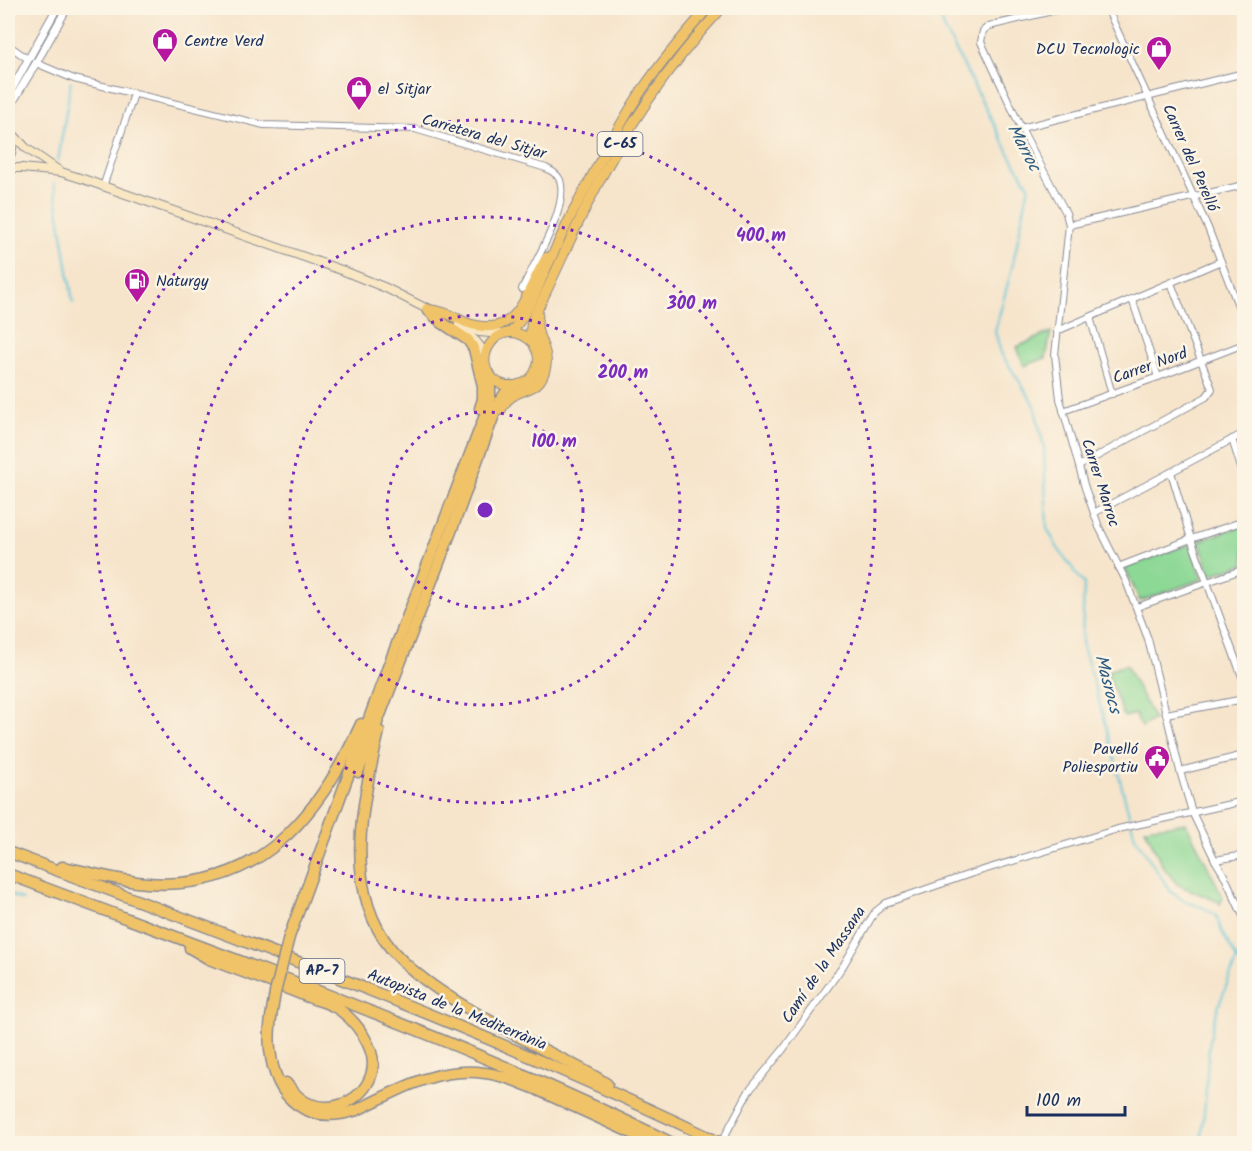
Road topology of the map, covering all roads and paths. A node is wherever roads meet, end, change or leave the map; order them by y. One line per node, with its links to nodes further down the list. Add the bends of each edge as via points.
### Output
1 (57, 8): 8 (street)
2 (67, 8): 8 (street)
3 (708, 8): 23 (highway, C-65, via 644,88 597,165)
4 (722, 8): 27 (highway, C-65, via 671,67 633,122 586,206)
5 (1065, 8): 14 (street, Carrer Marroc, via 990,26 981,36 984,51)
6 (1107, 8): 12 (street, Carrer del Perelló)
7 (8, 45): 8 (street, Carretera del Sitjar)
8 (32, 61): 10 (street, Carretera del Sitjar, via 74,79); 11 (street); 13 (street)
9 (1245, 72): 12 (street)
10 (134, 94): 20 (street); 26 (street, Carretera del Sitjar, via 264,125 415,129 546,168 560,180 560,204)
11 (8, 96)
12 (1148, 96): 14 (street); 21 (street, Carrer del Perelló)
13 (8, 110)
14 (1021, 128): 22 (street, Carrer Marroc)
15 (9, 131): 16 (main road, via 13,146); 18 (main road)
16 (8, 159)
17 (8, 168): 18 (main road)
18 (61, 172): 20 (main road)
19 (1245, 185): 21 (street)
20 (104, 187): 29 (main road, via 352,274)
21 (1193, 196): 22 (street); 24 (street, Carrer del Perelló)
22 (1069, 225): 32 (street, Carrer Marroc)
23 (560, 237): 29 (highway, C-65, via 517,313 502,325 480,326); 33 (highway, C-65, via 525,316)
24 (1221, 261): 25 (street); 31 (street, Carrer del Perelló)
25 (1171, 283): 28 (street); 37 (street)
26 (522, 289)
27 (544, 297): 34 (highway, C-65, via 530,327); 44 (highway, C-65, via 537,322 546,354 543,373 534,387 506,401)
28 (1132, 299): 30 (street); 39 (street)
29 (427, 309): 33 (main road, via 479,332); 36 (main road, via 470,335); 49 (highway, via 468,340 483,386 483,399 462,460)
30 (1090, 317): 32 (street); 41 (street)
31 (1245, 321)
32 (1057, 331): 42 (street, Carrer Marroc, via 1056,373)
33 (507, 333): 34 (highway, via 523,334); 36 (highway, C-65, via 491,342)
34 (532, 342): 40 (highway, C-65, via 539,358 536,371 527,381)
35 (1245, 344): 37 (street, Carrer Nord)
36 (485, 356): 38 (highway)
37 (1202, 361): 39 (street, Carrer Nord); 46 (street, via 1212,389 1206,397)
38 (490, 375): 40 (highway); 49 (highway, via 487,410)
39 (1158, 377): 41 (street, Carrer Nord)
40 (510, 386): 44 (highway, via 498,404)
41 (1112, 394): 42 (street, Carrer Nord)
42 (1063, 411): 46 (street, Carrer Marroc)
43 (1245, 433): 45 (street)
44 (485, 439): 57 (highway)
45 (1232, 439): 47 (street); 48 (street)
46 (1079, 466): 50 (street, Carrer Marroc)
47 (1171, 472): 50 (street); 52 (street)
48 (1245, 477)
49 (460, 478): 57 (highway)
50 (1094, 513): 53 (street, Carrer Marroc)
51 (1245, 521): 52 (street)
52 (1191, 539): 53 (street); 55 (street)
53 (1118, 567): 56 (street, Carrer Marroc)
54 (1245, 568): 55 (street)
55 (1208, 582): 56 (street); 58 (street)
56 (1137, 607): 60 (street, Carrer Marroc)
57 (393, 669): 65 (highway, via 313,806 280,842 244,866 193,882 146,883 49,865); 71 (highway, via 292,938); 72 (highway, via 361,819 362,879 376,924 399,957 440,990 528,1042 589,1071)
58 (1245, 682)
59 (1245, 699): 60 (street)
60 (1166, 714): 62 (street, Carrer Marroc)
61 (1245, 755): 62 (street)
62 (1180, 771): 64 (street, Carrer Marroc)
63 (1245, 801): 64 (street, Camí de la Massana)
64 (1192, 812): 67 (street, Carrer Marroc); 75 (street, Camí de la Massana, bridge, via 1118,829 886,903 875,912 843,966 782,1052 749,1091)
65 (8, 851): 72 (highway, Autopista de la Mediterrània / AP-7, via 441,1018)
66 (1245, 855): 67 (street)
67 (1215, 860): 69 (street, Carrer Marroc)
68 (8, 874): 70 (highway, Autopista de la Mediterrània / AP-7)
69 (1245, 918)
70 (159, 930): 71 (highway, via 209,959 333,1006 352,1022 367,1042 373,1064 368,1082 348,1102 329,1108 310,1104 285,1082 278,1060); 74 (highway, Autopista de la Mediterrània / AP-7, via 499,1064)
71 (278, 994): 73 (highway, via 272,1011 269,1047 274,1073 291,1100 310,1112 345,1114 425,1078 458,1072 486,1073 528,1086)
72 (632, 1100): 75 (highway, Autopista de la Mediterrània / AP-7)
73 (656, 1143)
74 (674, 1143)
75 (722, 1143)

